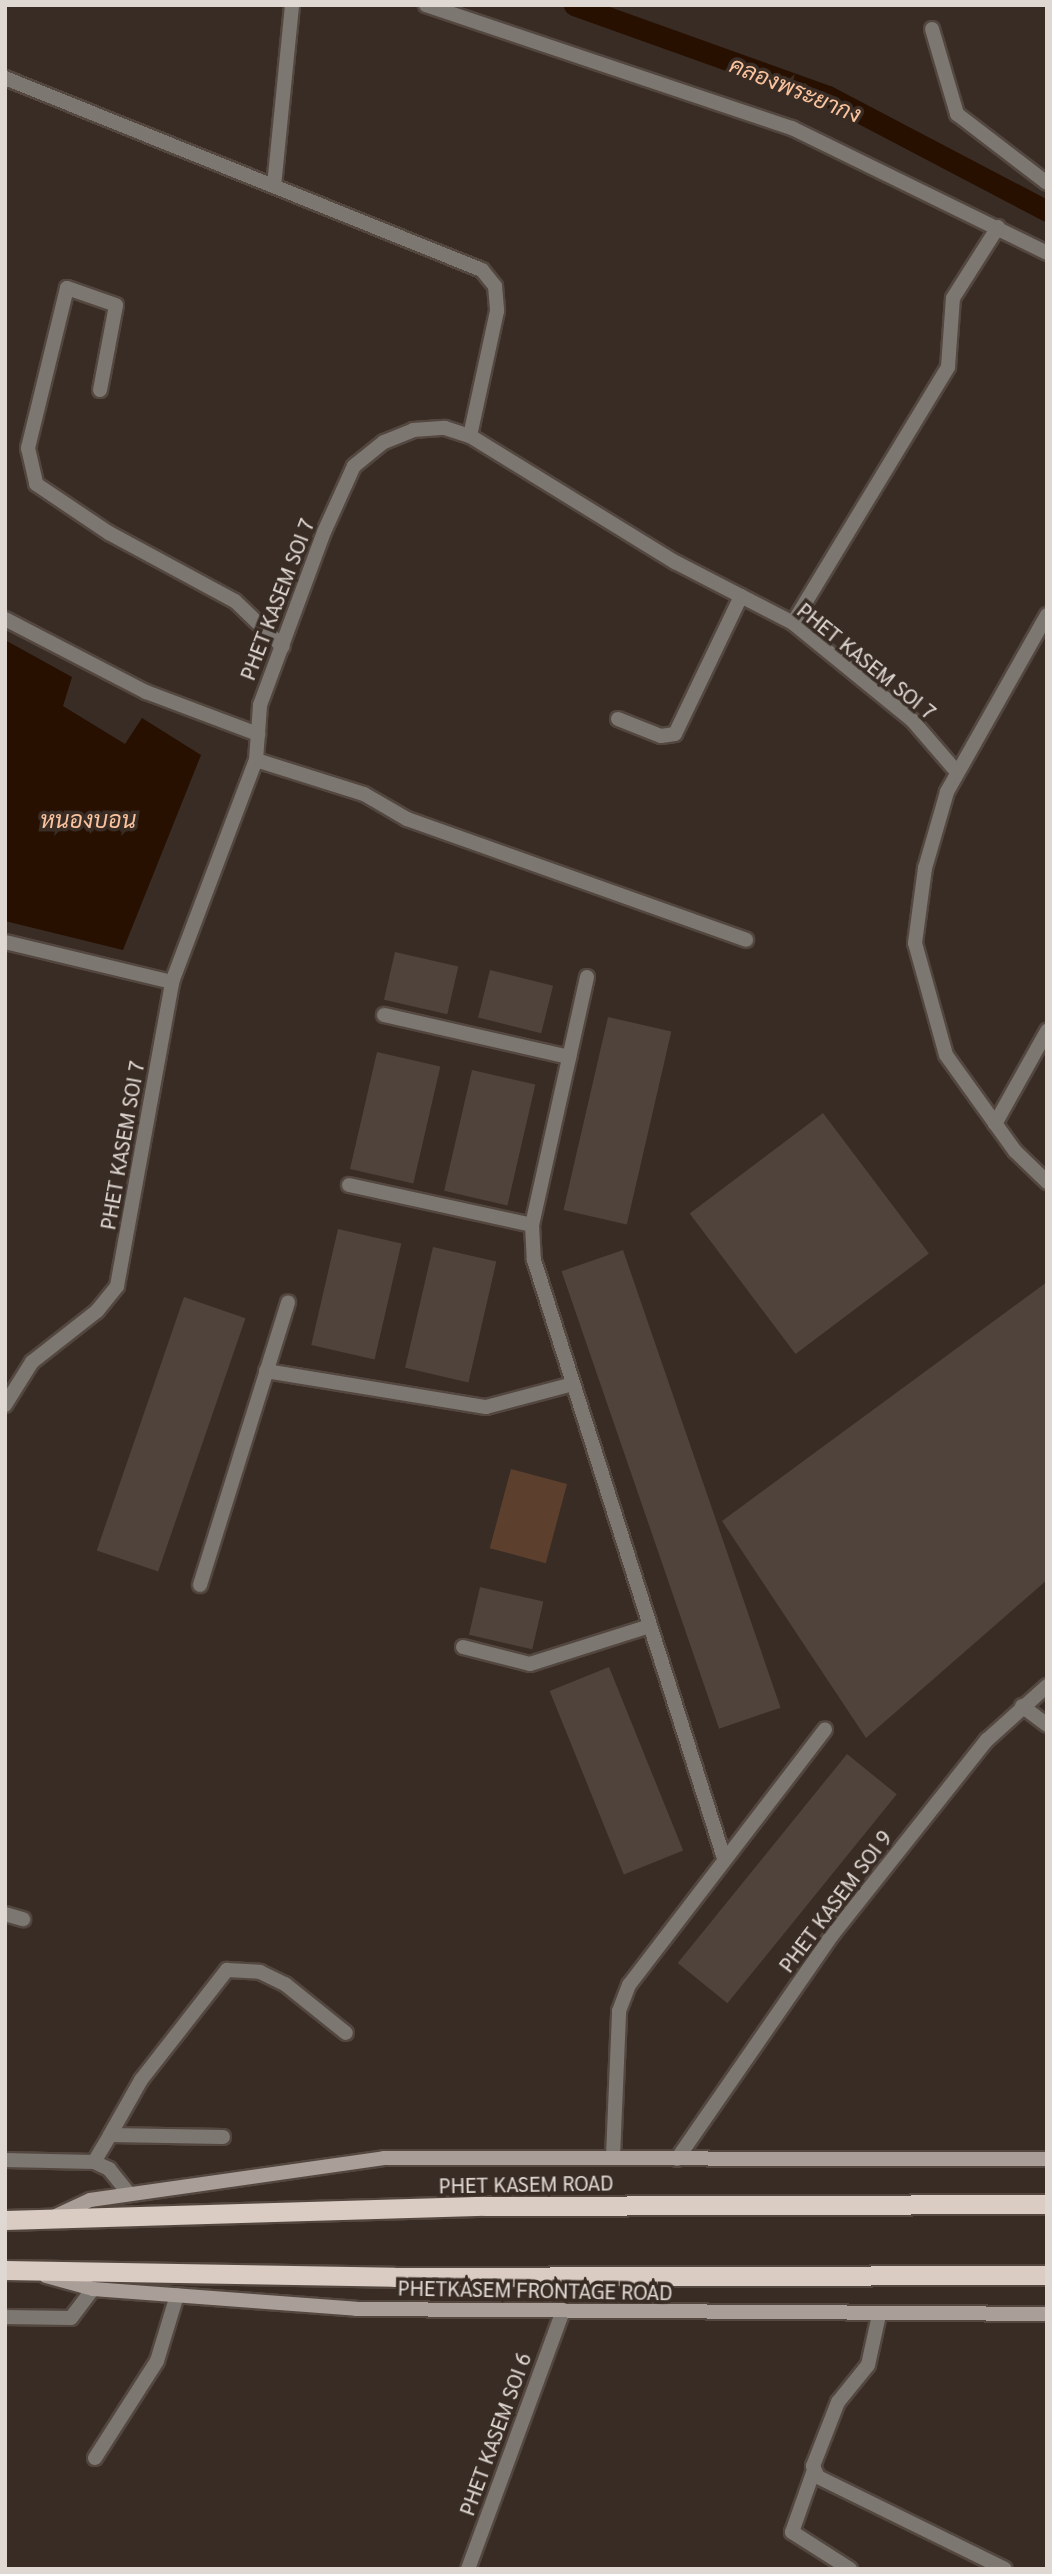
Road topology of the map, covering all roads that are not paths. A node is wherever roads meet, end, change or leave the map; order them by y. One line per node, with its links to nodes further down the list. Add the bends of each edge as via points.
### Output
1 (292, 5): 6 (street)
2 (426, 5): 7 (street, via 716,98 850,152)
3 (932, 29): 5 (street, via 957,114)
4 (5, 78): 6 (street)
5 (1047, 183)
6 (274, 186): 10 (street, via 482,270 495,286 497,311)
7 (998, 227): 8 (street); 14 (street, via 953,298 948,367)
8 (1047, 253)
9 (100, 390): 15 (street, via 116,305 67,288 28,448 36,484 109,533 236,601)
10 (470, 436): 11 (street, PHET KASEM SOI 7); 15 (street, PHET KASEM SOI 7, via 445,428 413,430 354,466)
11 (741, 596): 14 (street, PHET KASEM SOI 7); 16 (street, via 675,734 661,736)
12 (1047, 615): 19 (street)
13 (5, 619): 17 (street, via 146,692)
14 (793, 623): 19 (street, PHET KASEM SOI 7, via 912,720)
15 (283, 647): 17 (street, PHET KASEM SOI 7, via 260,705)
16 (618, 719)
17 (258, 733): 18 (street, PHET KASEM SOI 7)
18 (256, 760): 20 (street, via 364,794 407,819); 23 (street, PHET KASEM SOI 7)
19 (956, 771): 27 (street, via 925,868 915,943 946,1055)
20 (746, 940)
21 (5, 942): 23 (street)
22 (587, 977): 26 (street)
23 (172, 982): 33 (street, PHET KASEM SOI 7, via 117,1286)
24 (384, 1015): 26 (street)
25 (1047, 1031): 27 (street)
26 (569, 1057): 30 (street)
27 (995, 1124): 28 (street)
28 (1047, 1182)
29 (349, 1185): 30 (street)
30 (532, 1225): 34 (street, via 534,1261)
31 (288, 1302): 32 (street)
32 (266, 1371): 34 (street, via 486,1408); 36 (street)
33 (9, 1384): 35 (street, PHET KASEM SOI 7)
34 (573, 1384): 37 (street)
35 (5, 1405)
36 (200, 1585)
37 (650, 1626): 38 (street, via 530,1664); 43 (street)
38 (463, 1647)
39 (1047, 1686): 40 (street, PHET KASEM SOI 9)
40 (1022, 1706): 41 (street); 50 (street, PHET KASEM SOI 9, via 987,1740 833,1934)
41 (1047, 1725)
42 (825, 1730): 43 (street)
43 (723, 1856): 49 (street, via 629,1985 619,2011)
44 (5, 1914): 45 (street)
45 (23, 1919)
46 (346, 2033): 47 (street, via 285,1984 260,1972 227,1969 141,2080)
47 (110, 2135): 48 (street); 53 (street)
48 (223, 2137)
49 (613, 2157): 50 (main road); 54 (main road, via 384,2158)
50 (677, 2158): 51 (main road)
51 (1047, 2159)
52 (5, 2160): 53 (street)
53 (94, 2162): 54 (street, via 108,2169)
54 (129, 2194): 57 (main road, via 90,2200)
55 (1047, 2204): 57 (highway, PHET KASEM ROAD, via 485,2206)
56 (5, 2220): 57 (highway, PHET KASEM ROAD)
57 (45, 2221)
58 (5, 2270): 59 (highway)
59 (26, 2270): 60 (highway, via 394,2277); 61 (main road, PHETKASEM FRONTAGE ROAD)
60 (1047, 2275)
61 (93, 2288): 62 (main road, PHETKASEM FRONTAGE ROAD); 66 (street, via 71,2318)
62 (177, 2295): 63 (main road, PHETKASEM FRONTAGE ROAD, via 356,2309); 67 (street, via 157,2361)
63 (562, 2313): 65 (main road, PHETKASEM FRONTAGE ROAD); 69 (street, PHET KASEM SOI 6)
64 (1047, 2314): 65 (main road, PHETKASEM FRONTAGE ROAD)
65 (879, 2315): 68 (street, via 868,2365 838,2403)
66 (5, 2317)
67 (95, 2458)
68 (814, 2470): 70 (street, via 792,2532); 71 (street)
69 (468, 2569)
70 (850, 2569)
71 (1005, 2569)

